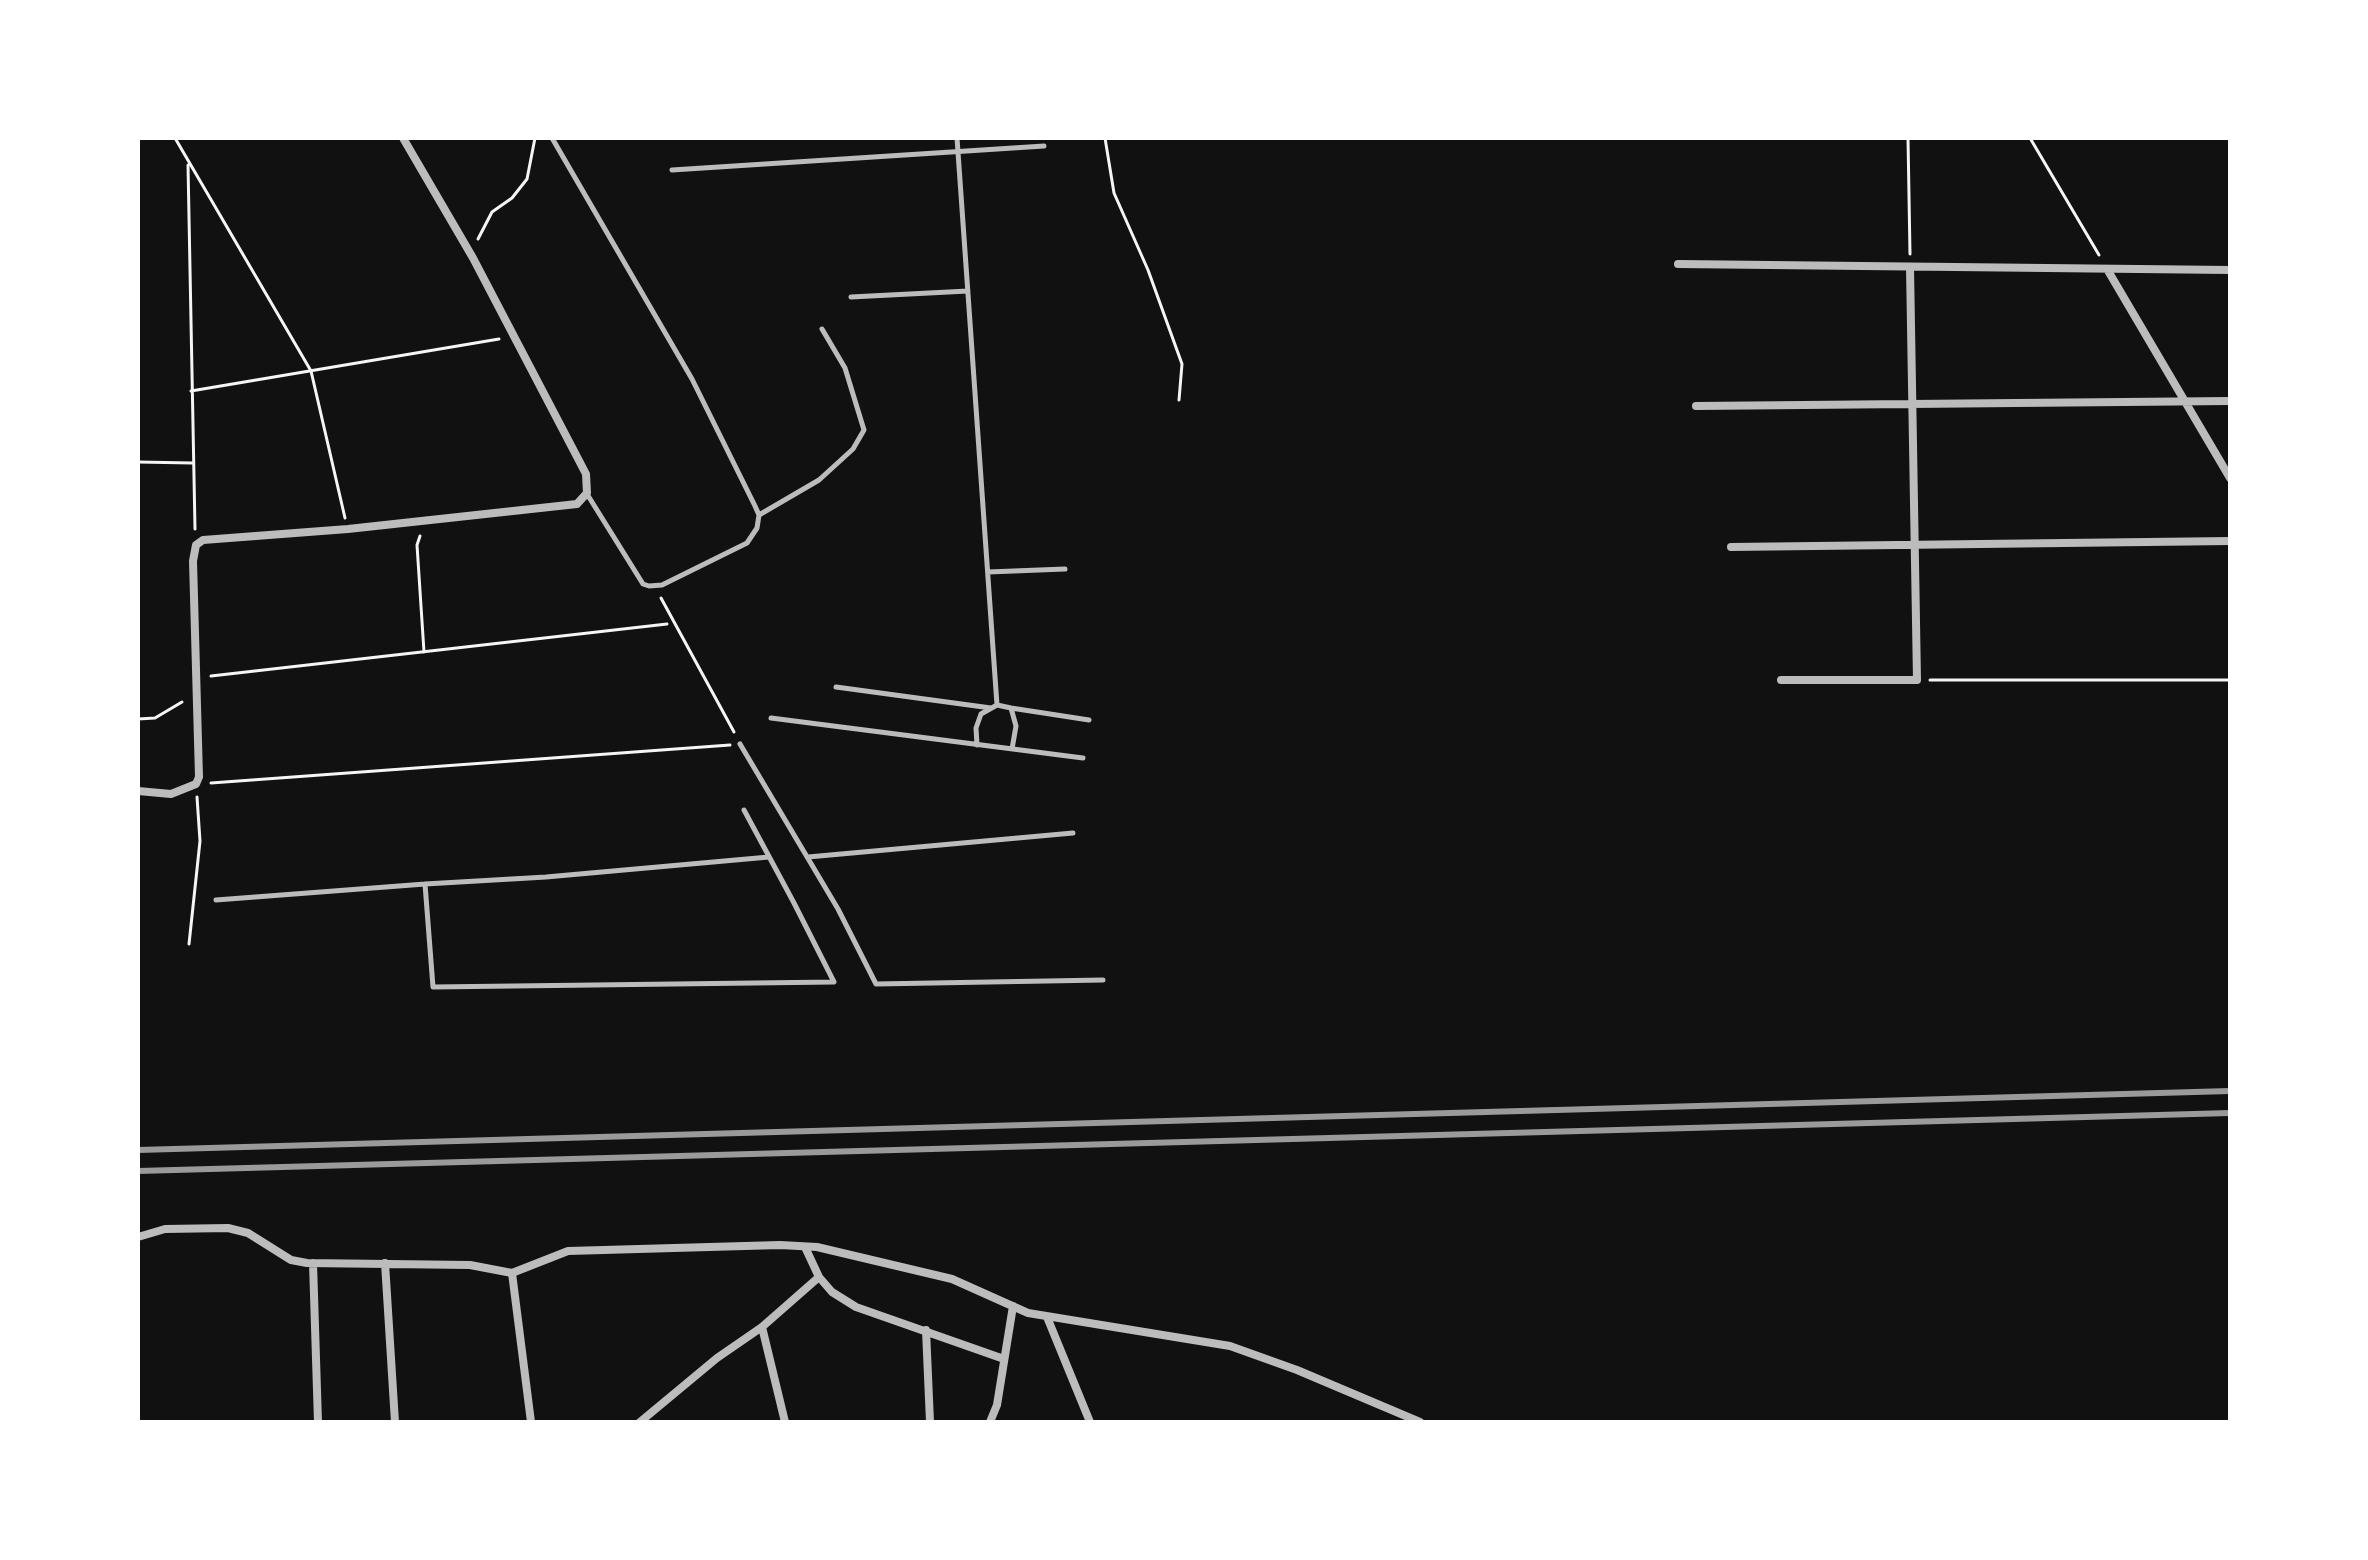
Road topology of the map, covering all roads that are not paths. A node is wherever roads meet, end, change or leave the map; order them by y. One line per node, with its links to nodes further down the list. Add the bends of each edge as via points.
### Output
1 (403, 138): 19 (street, via 473,258 586,474)
2 (552, 138): 20 (lane, via 692,379)
3 (957, 138): 5 (lane)
4 (1044, 146): 5 (lane)
5 (958, 150): 6 (lane); 11 (lane)
6 (672, 170)
7 (1678, 264): 8 (street)
8 (1910, 267): 9 (street); 16 (street)
9 (2107, 269): 10 (street); 14 (street)
10 (2230, 270)
11 (968, 291): 12 (lane); 25 (lane)
12 (851, 297)
13 (822, 329): 20 (lane, via 845,368 864,430 853,449 819,480)
14 (2185, 401): 15 (street); 16 (street); 18 (street)
15 (2230, 401)
16 (1913, 404): 17 (street); 22 (street)
17 (1696, 406)
18 (2230, 478)
19 (587, 493): 20 (lane, via 643,584 654,586 747,543); 36 (street, via 577,504 348,529 210,537 196,545 201,767 196,784 171,794)
20 (759, 515)
21 (2230, 541): 22 (street)
22 (1916, 545): 23 (street); 26 (street, via 1917,680)
23 (1731, 547)
24 (1065, 569): 25 (lane)
25 (988, 572): 28 (lane)
26 (1781, 680)
27 (836, 687): 28 (lane)
28 (994, 706): 29 (lane); 33 (lane, via 981,714)
29 (1011, 708): 31 (lane); 34 (lane, via 1016,726)
30 (771, 718): 33 (lane)
31 (1089, 720)
32 (740, 744): 40 (lane)
33 (977, 745): 34 (lane)
34 (1012, 749): 35 (lane)
35 (1083, 758)
36 (138, 791)
37 (744, 810): 39 (lane)
38 (1073, 833): 40 (lane)
39 (769, 857): 41 (lane); 41 (lane, via 834,982 433,987)
40 (808, 857): 43 (lane, via 876,984)
41 (425, 884): 42 (lane)
42 (216, 900)
43 (1103, 980)
44 (138, 1237): 46 (street, via 165,1229 239,1229 291,1260)
45 (805, 1247): 48 (street, via 568,1251); 49 (street); 50 (street, via 916,1268)
46 (313, 1263): 47 (street); 55 (street)
47 (385, 1263): 48 (street, via 470,1265); 56 (street)
48 (512, 1273): 57 (street)
49 (819, 1277): 52 (street); 53 (street, via 856,1307)
50 (1013, 1306): 51 (street); 54 (street)
51 (1047, 1317): 62 (street); 63 (street, via 1230,1346)
52 (762, 1327): 58 (street); 59 (street)
53 (926, 1330): 54 (street); 60 (street)
54 (1004, 1359): 61 (street)
55 (318, 1422)
56 (395, 1422)
57 (531, 1422)
58 (640, 1422)
59 (785, 1422)
60 (930, 1422)
61 (990, 1422)
62 (1090, 1422)
63 (1420, 1422)

